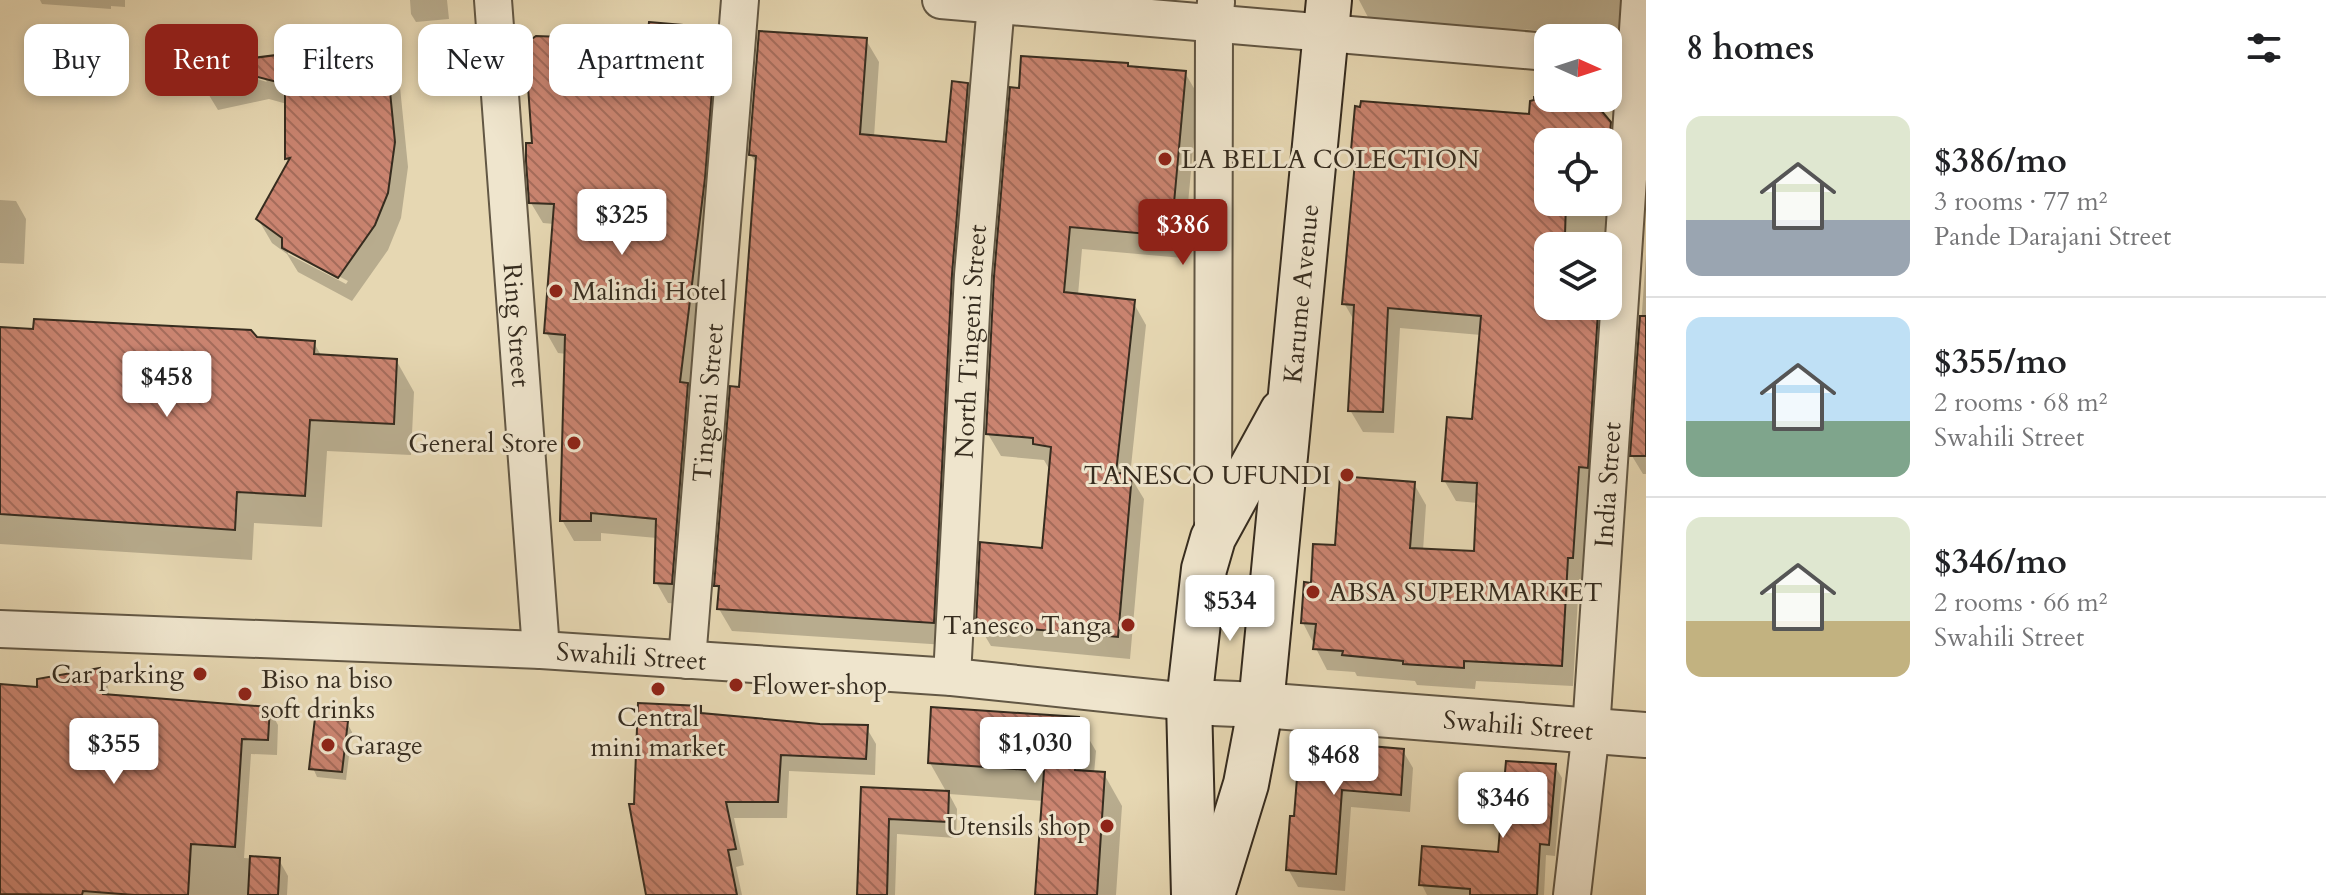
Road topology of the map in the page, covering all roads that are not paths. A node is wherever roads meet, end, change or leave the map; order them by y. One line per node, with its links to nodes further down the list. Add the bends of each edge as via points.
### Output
1 (493, 0): 13 (street, Ring Street)
2 (740, 0): 14 (street, Tingeni Street)
3 (941, 0): 5 (street)
4 (1640, 0): 9 (street, India Street)
5 (996, 4): 6 (street); 15 (street, North Tingeni Street, via 973,275)
6 (1215, 11): 7 (street); 11 (street)
7 (1328, 17): 8 (street); 10 (main road, Karume Avenue)
8 (1534, 50)
9 (1630, 58): 18 (street, India Street)
10 (1291, 396): 11 (main road, Karume Avenue); 17 (main road, Karume Avenue)
11 (1213, 538): 16 (main road, Karume Avenue, via 1204,569)
12 (0, 629): 13 (street, Swahili Street)
13 (541, 650): 14 (street, Swahili Street)
14 (687, 660): 15 (street, Swahili Street)
15 (952, 677): 16 (street, Swahili Street)
16 (1189, 702): 17 (main road, Swahili Street); 20 (main road, Karume Avenue)
17 (1261, 705): 18 (main road, Swahili Street); 21 (main road, Karume Avenue, via 1246,784)
18 (1591, 730): 19 (main road, Swahili Street); 22 (street, India Street)
19 (1646, 735)
20 (1194, 895)
21 (1212, 895)
22 (1572, 895)

